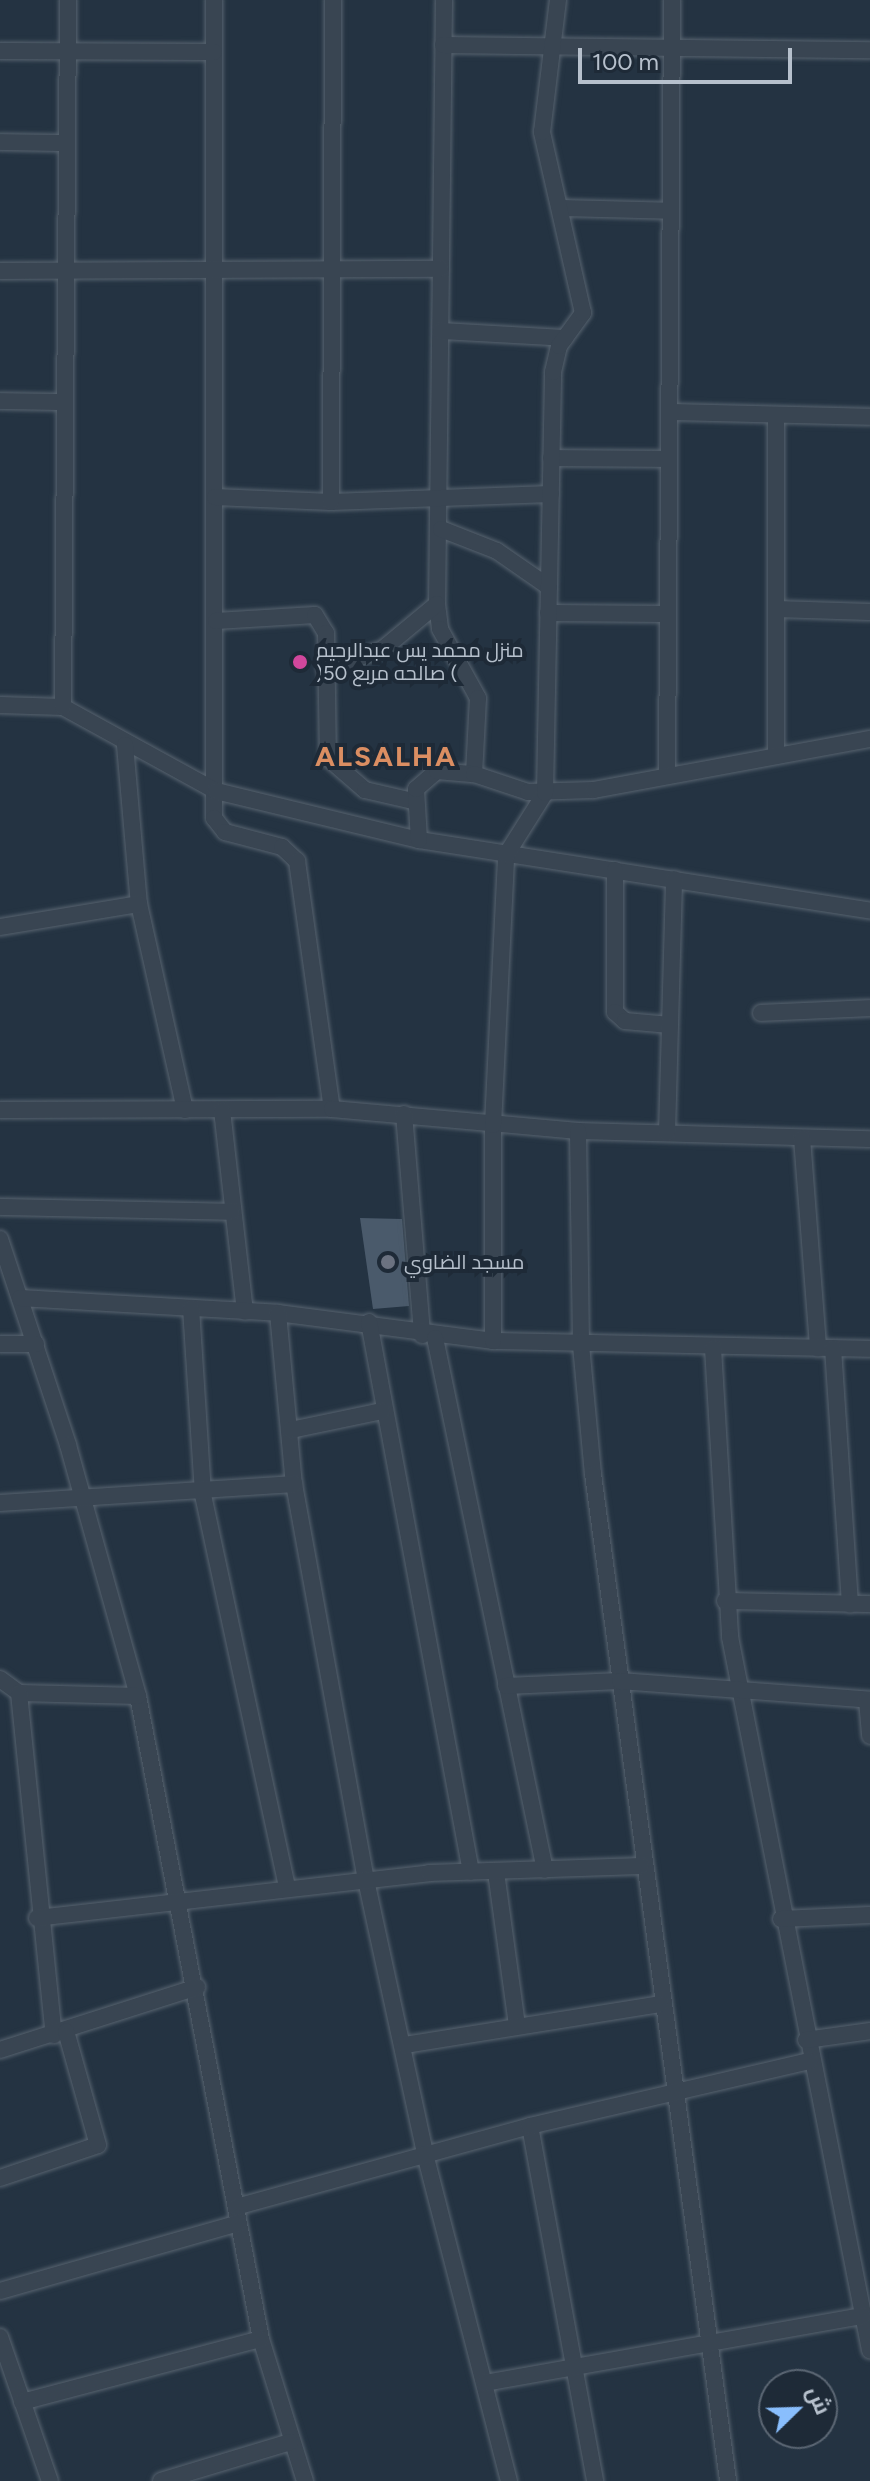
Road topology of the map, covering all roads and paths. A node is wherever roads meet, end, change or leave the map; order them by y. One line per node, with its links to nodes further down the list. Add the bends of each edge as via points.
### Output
1 (68, 0): 12 (street)
2 (214, 0): 13 (street)
3 (333, 0): 22 (street)
4 (444, 0): 7 (street)
5 (558, 0): 8 (street)
6 (672, 0): 9 (street)
7 (443, 45): 8 (street); 18 (street)
8 (556, 49): 9 (street); 16 (street, via 542,132)
9 (672, 49): 10 (street); 17 (street)
10 (870, 50)
11 (0, 51): 12 (street)
12 (68, 52): 13 (street); 15 (street)
13 (214, 52): 19 (street)
14 (0, 142): 15 (street)
15 (66, 143): 21 (street)
16 (560, 208): 17 (street); 24 (street, via 583,300 583,313)
17 (671, 211): 27 (street)
18 (441, 269): 22 (street); 23 (street)
19 (214, 270): 21 (street); 22 (street); 33 (street)
20 (0, 271): 21 (street)
21 (64, 271): 26 (street)
22 (332, 271): 35 (street)
23 (441, 331): 24 (street); 34 (street)
24 (565, 338): 30 (street, via 555,359)
25 (0, 401): 26 (street)
26 (64, 402): 46 (street)
27 (670, 412): 28 (street); 31 (street)
28 (776, 415): 29 (street); 39 (street)
29 (870, 417)
30 (551, 458): 31 (street); 32 (street)
31 (669, 459): 42 (street)
32 (551, 494): 34 (street); 37 (street)
33 (215, 497): 35 (street); 43 (street)
34 (442, 500): 35 (street); 36 (street)
35 (331, 502)
36 (441, 529): 37 (street, via 497,551); 38 (street)
37 (549, 587): 41 (street)
38 (437, 604): 44 (street, via 383,649); 50 (street, via 440,629 478,698)
39 (776, 609): 40 (street); 49 (street)
40 (870, 612)
41 (548, 613): 42 (street); 53 (street)
42 (668, 614): 51 (street)
43 (216, 621): 44 (street, via 315,615 326,633); 52 (street)
44 (325, 669): 54 (street, via 328,758 365,790)
45 (0, 705): 46 (street)
46 (63, 707): 48 (street)
47 (870, 739): 49 (street)
48 (125, 745): 52 (street); 59 (street)
49 (776, 756): 51 (street)
50 (474, 774): 53 (street); 54 (street, via 437,771 416,789)
51 (667, 776): 53 (street)
52 (216, 791): 55 (street); 65 (street, via 218,827 282,847 297,861)
53 (545, 793): 56 (street)
54 (413, 801): 55 (street)
55 (419, 840): 56 (street)
56 (506, 855): 57 (street); 70 (street)
57 (615, 870): 58 (street); 64 (street, via 615,1012 625,1021)
58 (674, 879): 60 (street); 64 (street)
59 (139, 904): 61 (street); 67 (street)
60 (870, 911)
61 (0, 927)
62 (870, 1008): 63 (street)
63 (761, 1013)
64 (670, 1025): 72 (street)
65 (332, 1109): 68 (street); 69 (street)
66 (0, 1110): 67 (street)
67 (185, 1110): 68 (street)
68 (222, 1110): 76 (street)
69 (404, 1114): 70 (street); 83 (street)
70 (493, 1125): 71 (street); 84 (street)
71 (578, 1131): 72 (street); 87 (street)
72 (667, 1133): 73 (street)
73 (802, 1138): 74 (street); 89 (street)
74 (870, 1139)
75 (0, 1207): 76 (street)
76 (232, 1212): 80 (street)
77 (1, 1246): 78 (street)
78 (20, 1298): 79 (street); 86 (street)
79 (191, 1308): 80 (street); 94 (street)
80 (245, 1312): 81 (street)
81 (278, 1313): 82 (street); 92 (street)
82 (369, 1322): 83 (street); 91 (street)
83 (429, 1336): 84 (street); 102 (street)
84 (493, 1341): 87 (street)
85 (0, 1344): 86 (street)
86 (36, 1344): 95 (street)
87 (581, 1345): 88 (street); 101 (street)
88 (713, 1348): 89 (street); 97 (street)
89 (825, 1348): 90 (street); 98 (street)
90 (870, 1349)
91 (382, 1411): 92 (street); 110 (street)
92 (291, 1430): 93 (street)
93 (294, 1484): 94 (street); 112 (street)
94 (203, 1495): 95 (street); 113 (street)
95 (83, 1501): 96 (street); 105 (street)
96 (0, 1503)
97 (725, 1601): 98 (street); 103 (street)
98 (850, 1604): 99 (street)
99 (870, 1604)
100 (0, 1679): 104 (street)
101 (620, 1681): 102 (street); 103 (street); 108 (street)
102 (506, 1686): 109 (street)
103 (738, 1691): 106 (street); 117 (street)
104 (19, 1693): 105 (street); 116 (street)
105 (138, 1696): 114 (street)
106 (869, 1700): 107 (street)
107 (870, 1736)
108 (641, 1866): 109 (street); 119 (street)
109 (545, 1870): 111 (street)
110 (471, 1872): 111 (street); 112 (street)
111 (496, 1872): 120 (street)
112 (366, 1880): 113 (street); 124 (street)
113 (287, 1888): 114 (street)
114 (180, 1900): 116 (street); 118 (street)
115 (870, 1915): 117 (street)
116 (37, 1918): 122 (street)
117 (781, 1919): 123 (street)
118 (197, 1987): 122 (street); 131 (street)
119 (660, 2004): 120 (street); 127 (street)
120 (517, 2025): 124 (street)
121 (870, 2031): 123 (street)
122 (60, 2033): 125 (street); 130 (street, via 98,2145)
123 (806, 2040): 126 (street)
124 (405, 2045): 129 (street)
125 (0, 2050)
126 (810, 2061): 127 (street); 133 (street)
127 (675, 2094): 128 (street); 137 (street)
128 (530, 2126): 129 (street); 138 (street)
129 (425, 2154): 131 (street); 139 (street)
130 (0, 2178)
131 (238, 2215): 132 (street); 135 (street)
132 (0, 2291)
133 (863, 2316): 136 (street); 137 (street)
134 (0, 2337): 140 (street)
135 (261, 2339): 140 (street); 141 (street)
136 (869, 2340)
137 (708, 2346): 138 (street); 147 (street)
138 (574, 2368): 139 (street); 146 (street)
139 (485, 2383): 145 (street)
140 (22, 2402): 142 (street)
141 (290, 2442): 143 (street); 144 (street)
142 (50, 2481)
143 (161, 2481)
144 (305, 2481)
145 (509, 2481)
146 (595, 2481)
147 (728, 2481)

